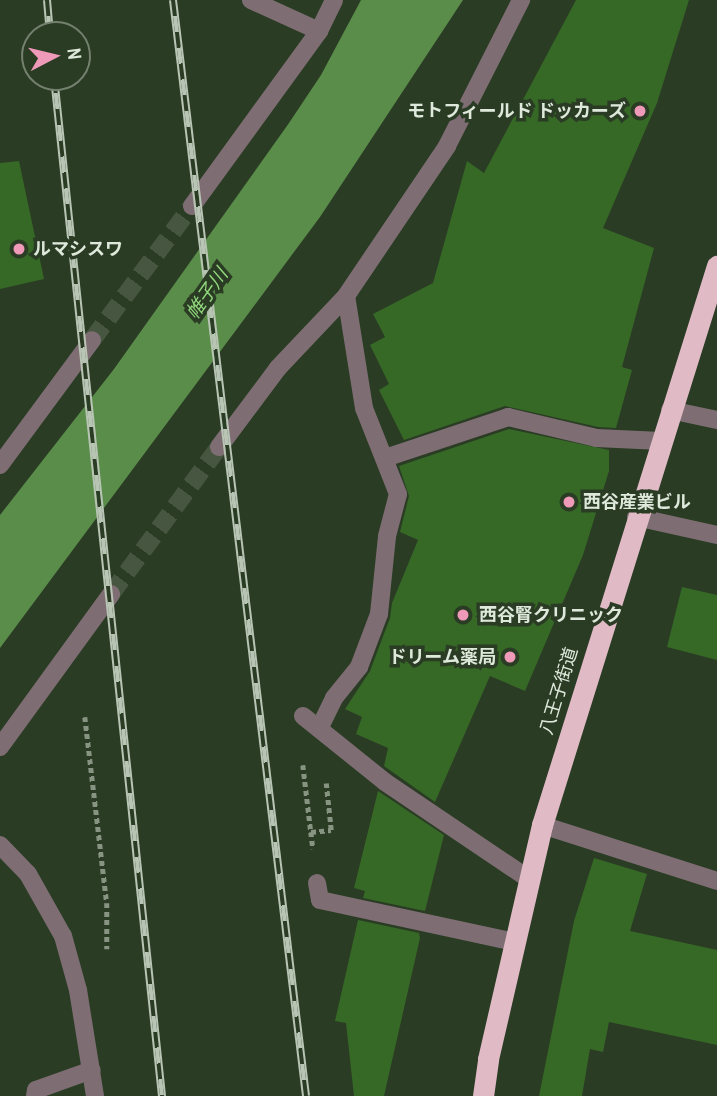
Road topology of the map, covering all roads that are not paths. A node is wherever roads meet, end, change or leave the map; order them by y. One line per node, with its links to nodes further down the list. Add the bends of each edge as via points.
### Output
1 (251, 0): 4 (street)
2 (334, 0): 4 (street)
3 (521, 0): 7 (street, via 447,146)
4 (319, 31): 5 (street)
5 (192, 206)
6 (717, 266): 9 (highway, 八王子街道)
7 (346, 296): 12 (street, via 278,368); 13 (street, via 364,408)
8 (92, 340): 14 (street)
9 (670, 410): 10 (street); 11 (highway, 八王子街道)
10 (717, 421)
11 (661, 441): 13 (street, via 596,438 508,417); 15 (highway, 八王子街道)
12 (219, 447)
13 (385, 458): 19 (street, via 398,494 387,537 379,614 359,667 334,698)
14 (0, 465)
15 (636, 517): 16 (street); 21 (highway, 八王子街道)
16 (717, 535)
17 (111, 594): 20 (street)
18 (303, 716): 19 (street)
19 (320, 727): 23 (street, via 385,782)
20 (0, 747)
21 (542, 825): 23 (highway, 八王子街道); 24 (street)
22 (0, 845): 27 (street, via 28,874 63,936)
23 (529, 879): 26 (highway, 八王子街道)
24 (717, 881)
25 (317, 883): 26 (street, via 320,900)
26 (514, 942): 30 (highway, 八王子街道)
27 (92, 1070): 28 (street, via 36,1090); 29 (street)
28 (35, 1096)
29 (95, 1096)
30 (484, 1096)

